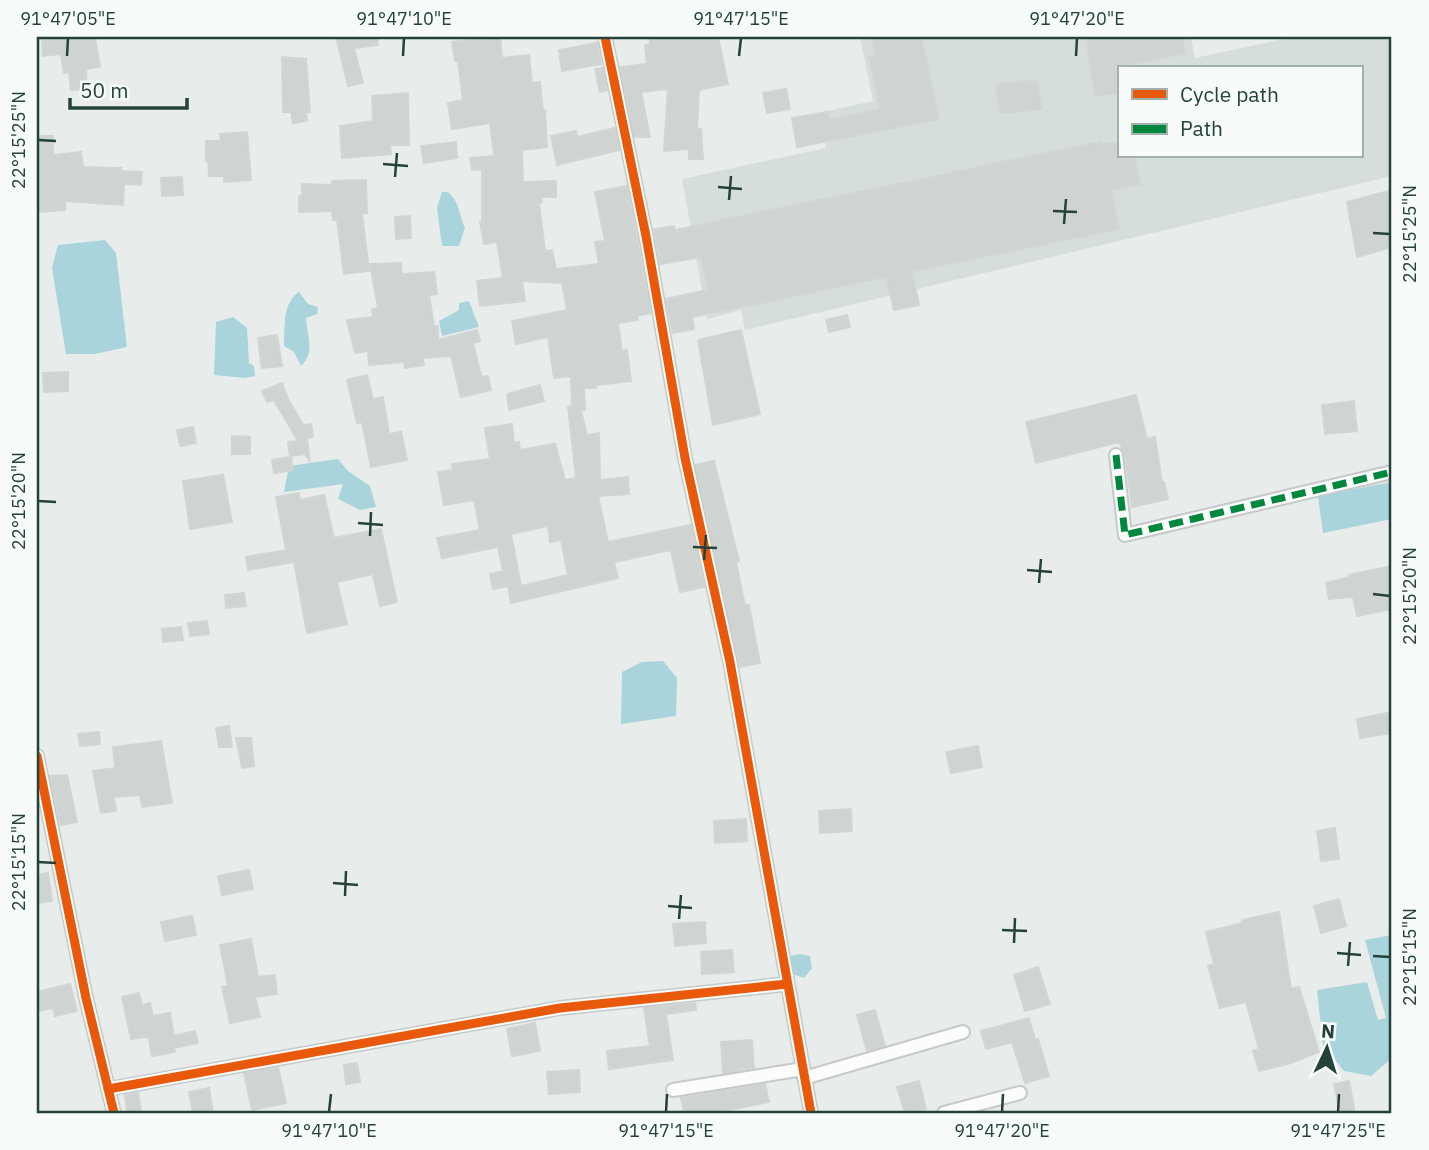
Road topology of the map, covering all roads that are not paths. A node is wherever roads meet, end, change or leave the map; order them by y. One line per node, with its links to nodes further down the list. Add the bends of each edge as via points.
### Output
1 (605, 37): 5 (street, via 685,458 730,662)
2 (1116, 455): 3 (street, via 1125,535)
3 (1392, 472)
4 (37, 756): 8 (street)
5 (787, 984): 7 (street); 8 (street, via 560,1008)
6 (963, 1032): 7 (street)
7 (804, 1073): 9 (street); 12 (street)
8 (108, 1089): 11 (street)
9 (673, 1090)
10 (1020, 1093): 13 (street)
11 (114, 1113)
12 (811, 1113)
13 (944, 1113)

